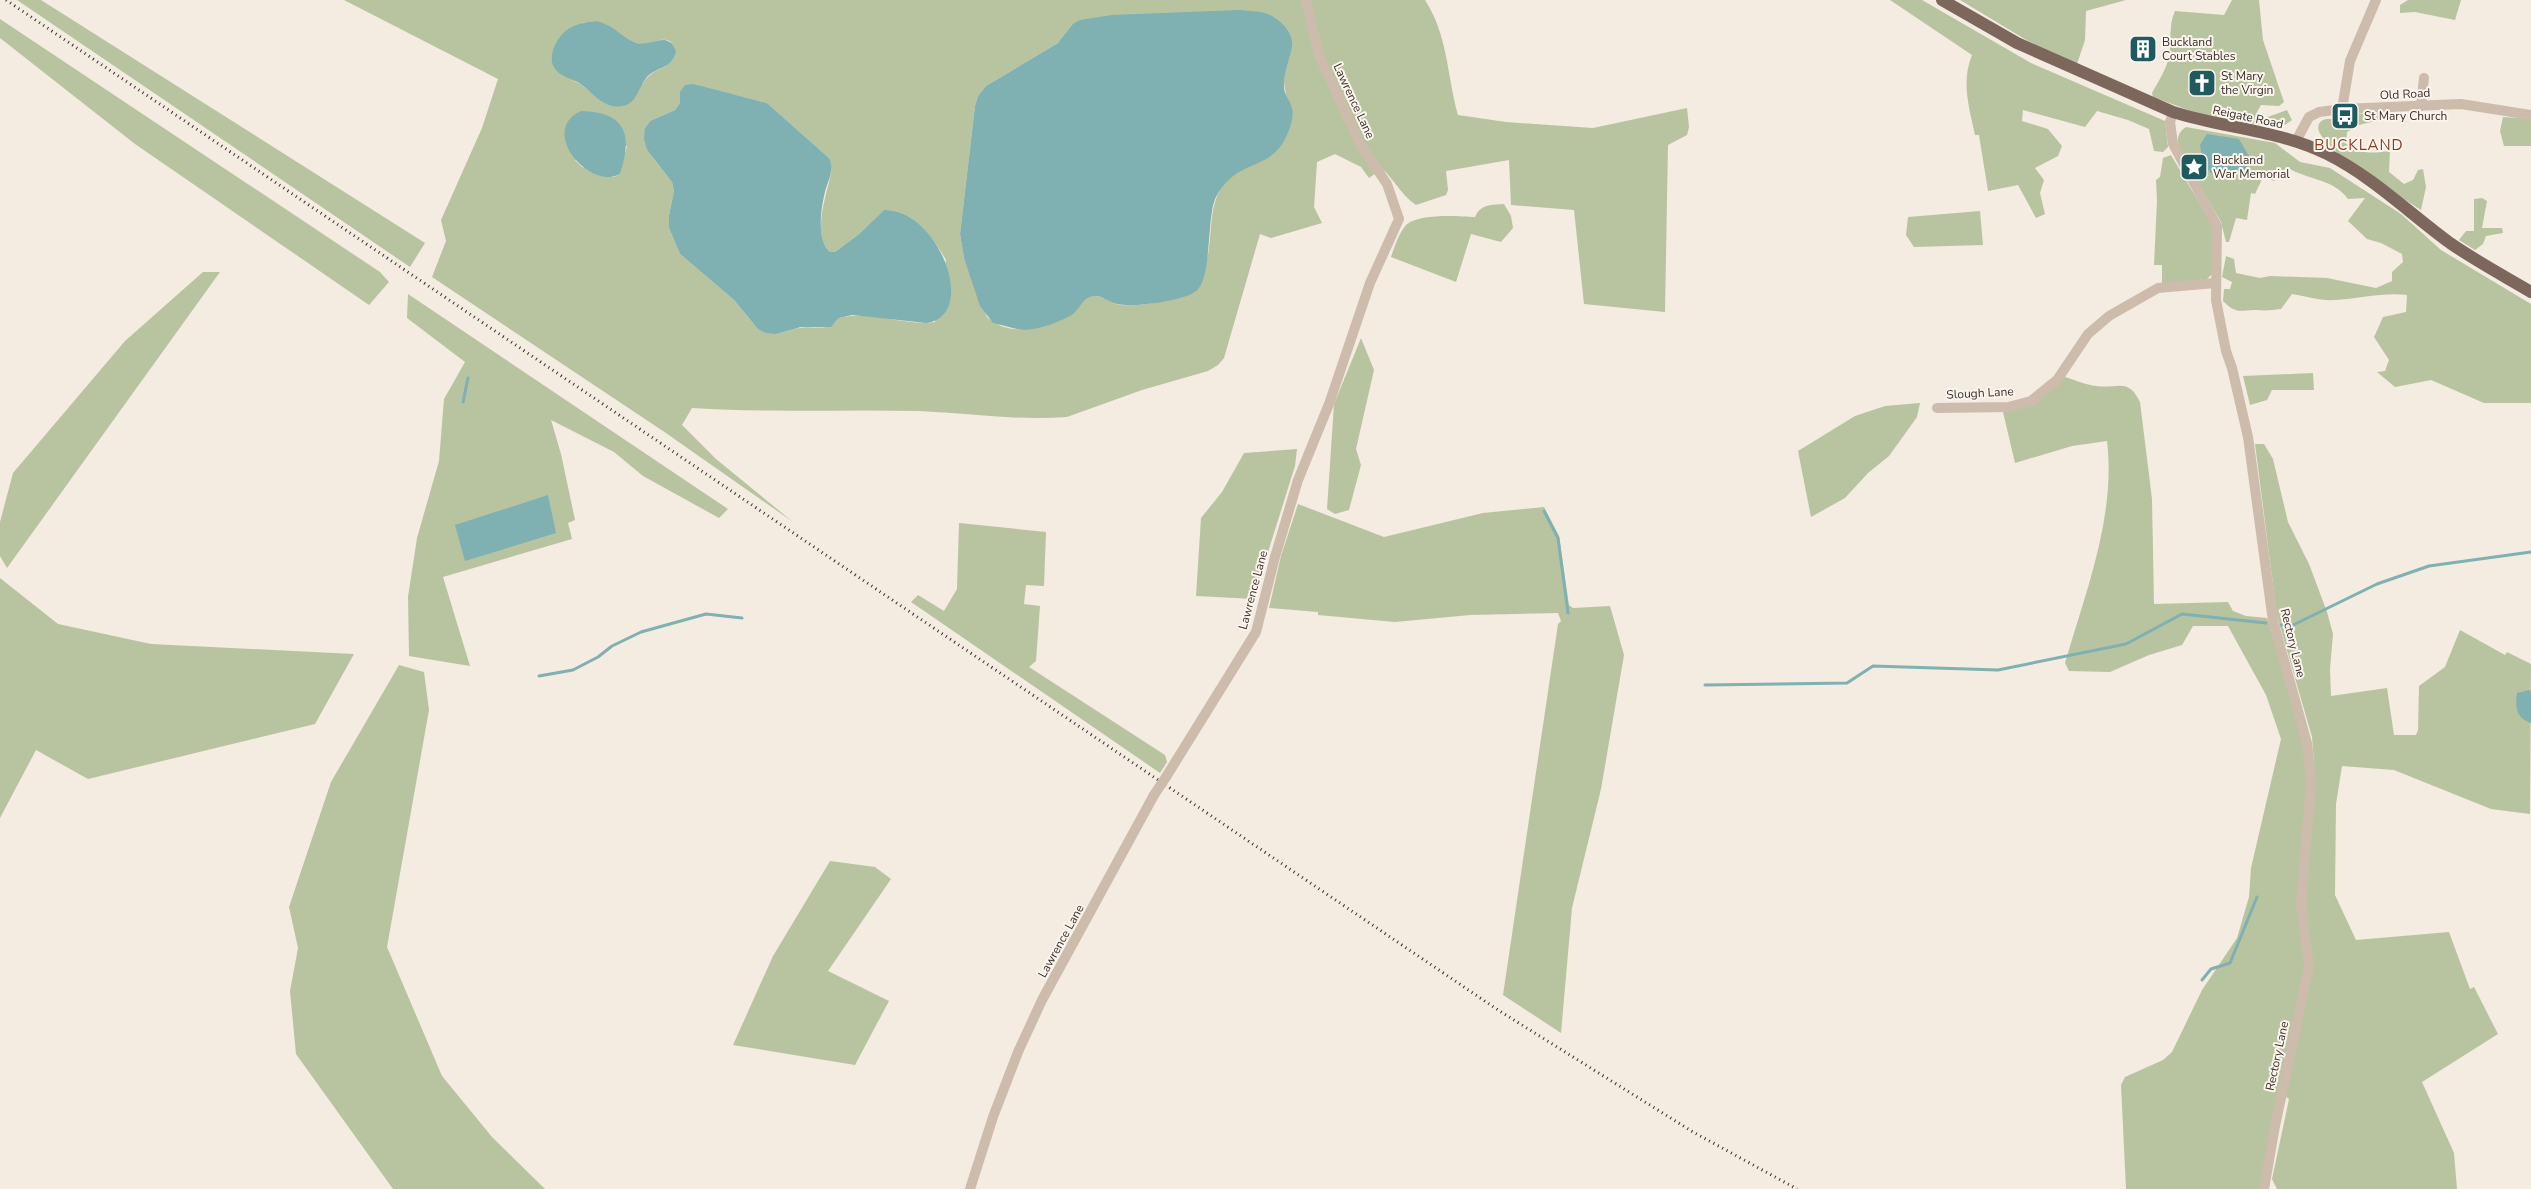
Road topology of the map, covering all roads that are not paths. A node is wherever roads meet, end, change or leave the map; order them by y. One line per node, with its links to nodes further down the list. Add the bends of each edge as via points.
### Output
1 (1306, 0): 13 (street, Lawrence Lane, bridge, via 1319,55 1360,144 1387,184 1399,219 1370,283 1329,404 1298,480 1256,632 1154,795 1042,1000 993,1117)
2 (1942, 0): 7 (main road, Reigate Road, via 2017,44)
3 (2376, 0): 6 (street, via 2350,61)
4 (2424, 78): 5 (street)
5 (2421, 106): 6 (street, Old Road); 8 (street, Old Road, via 2461,104)
6 (2342, 109): 9 (street, Old Road, via 2319,112 2310,117)
7 (2173, 112): 9 (main road, Reigate Road); 10 (street, Rectory Lane, via 2170,122 2173,144 2217,226)
8 (2531, 115)
9 (2296, 142): 11 (main road, Reigate Road, via 2351,168 2397,199 2450,242)
10 (2215, 283): 12 (street, Slough Lane, via 2158,288 2099,322 2057,380 2030,402 2008,407); 14 (street, Rectory Lane, via 2226,351 2248,437 2273,622 2308,743 2311,782 2301,904 2309,966)
11 (2531, 292)
12 (1936, 408)
13 (970, 1189)
14 (2264, 1189)

